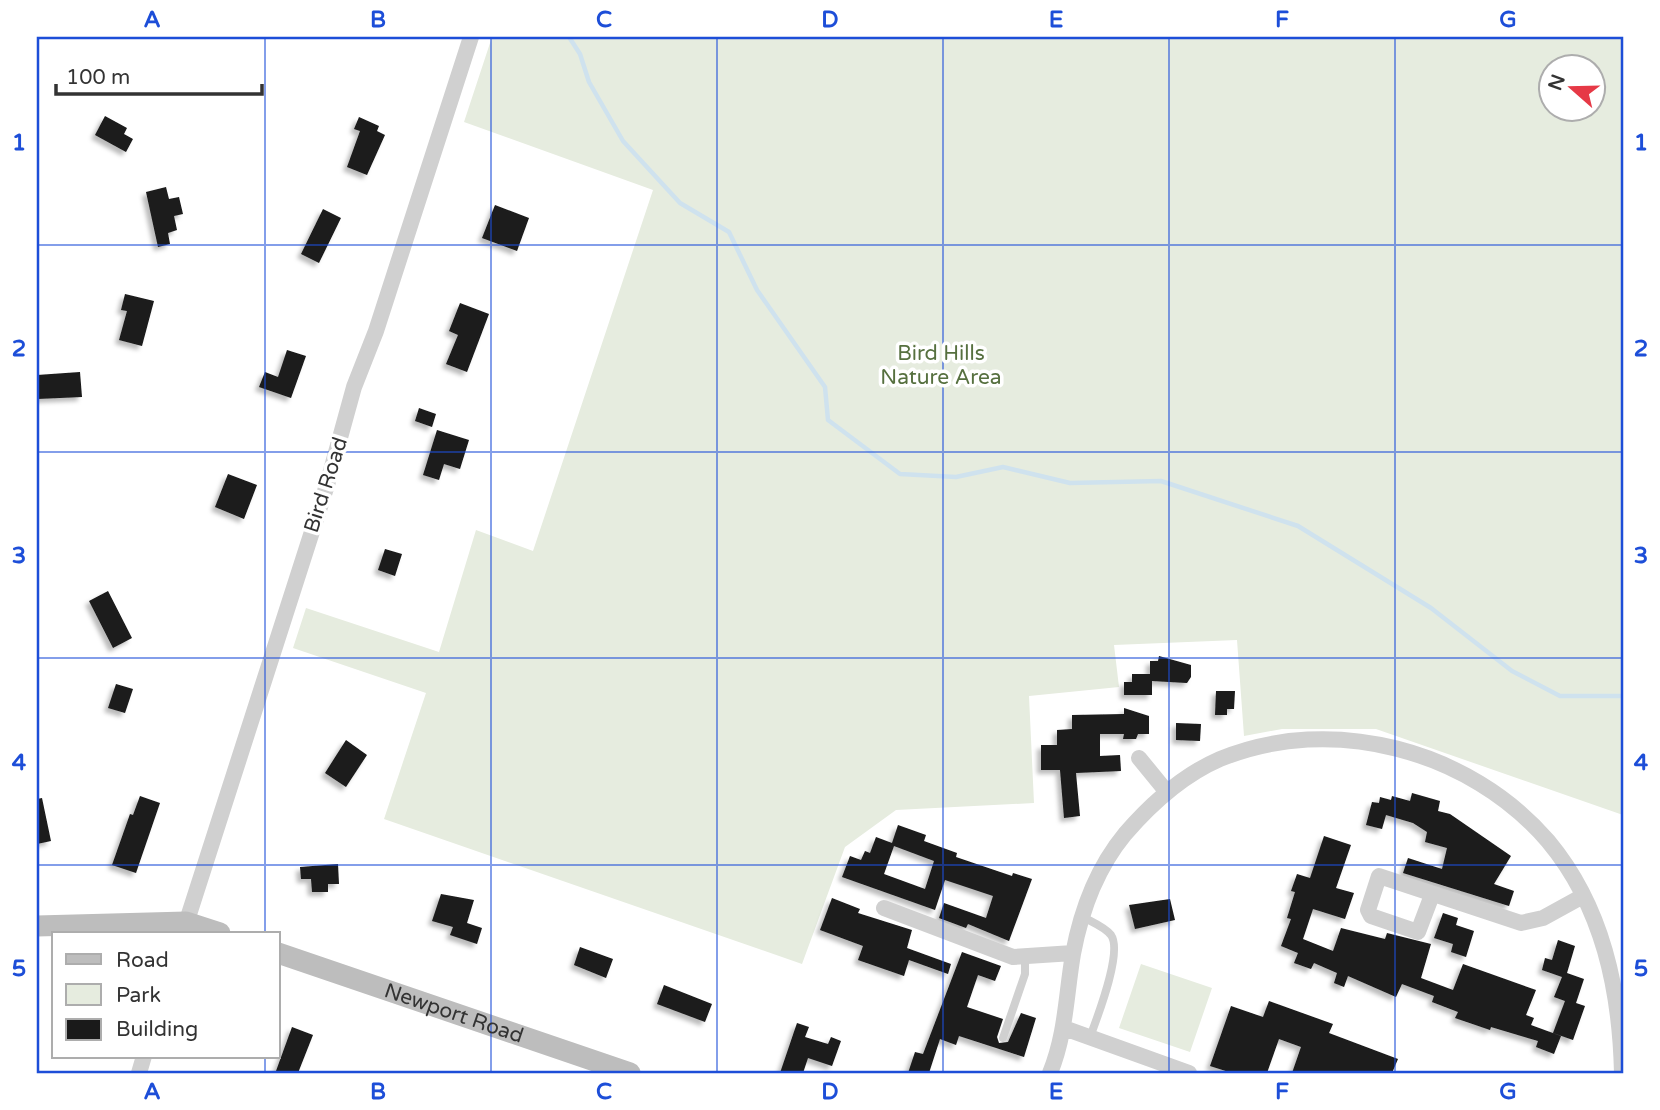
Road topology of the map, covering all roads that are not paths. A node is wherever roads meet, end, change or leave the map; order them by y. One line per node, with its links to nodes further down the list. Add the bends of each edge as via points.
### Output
1 (471, 37): 9 (street, Bird Road, via 354,387 327,485)
2 (1139, 758): 3 (street)
3 (1166, 791): 5 (street, via 1219,760 1271,745 1323,740 1381,744 1429,758 1479,782 1519,812 1549,843); 7 (street, via 1106,861)
4 (1433, 895): 4 (street, via 1379,876 1368,910 1371,916 1418,932); 5 (street, via 1521,923 1543,918)
5 (1583, 896): 17 (street, via 1613,974)
6 (884, 908): 13 (street, via 1013,957)
7 (1083, 917): 11 (street); 15 (lane, via 1110,933 1113,940 1111,969)
8 (37, 926): 9 (street)
9 (184, 928): 10 (street)
10 (213, 932)
11 (1073, 953): 13 (street); 14 (street)
12 (280, 954): 18 (street, Newport Road)
13 (1025, 957): 16 (lane, via 1025,974)
14 (1064, 1028): 15 (street); 19 (street)
15 (1090, 1037): 20 (street)
16 (1003, 1038)
17 (1622, 1063)
18 (630, 1073)
19 (1050, 1073)
20 (1189, 1073)

